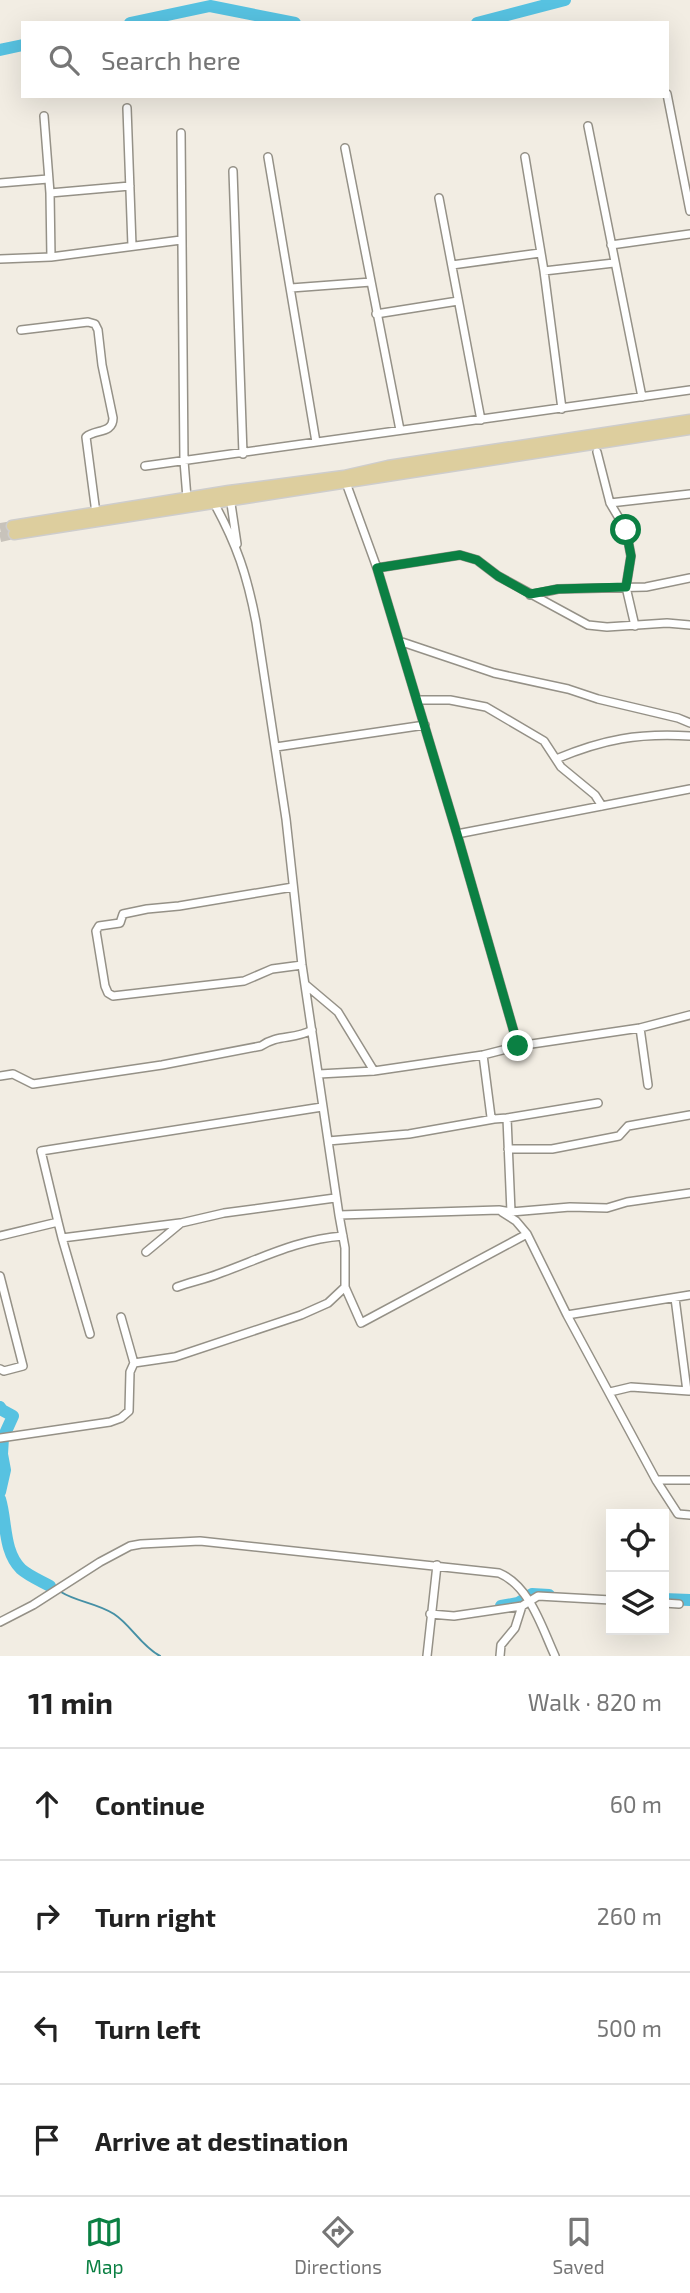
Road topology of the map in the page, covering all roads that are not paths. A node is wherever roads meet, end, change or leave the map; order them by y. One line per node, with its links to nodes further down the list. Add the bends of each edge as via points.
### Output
1 (668, 98): 10 (street)
2 (127, 108): 13 (street)
3 (44, 116): 11 (street)
4 (589, 126): 19 (street)
5 (181, 133): 18 (street)
6 (345, 148): 27 (street)
7 (268, 157): 28 (street)
8 (525, 158): 21 (street)
9 (233, 172): 41 (street)
10 (687, 178): 16 (street)
11 (48, 179): 12 (street); 14 (street)
12 (0, 183)
13 (130, 186): 14 (street); 20 (street)
14 (50, 193): 22 (street)
15 (439, 198): 25 (street)
16 (690, 211)
17 (690, 234): 19 (street)
18 (181, 240): 20 (street); 42 (street)
19 (611, 245): 24 (street)
20 (132, 246): 22 (street)
21 (540, 253): 25 (street); 26 (street)
22 (51, 257): 23 (street)
23 (0, 259)
24 (614, 264): 26 (street); 33 (street)
25 (452, 265): 29 (street)
26 (544, 271): 34 (street)
27 (371, 282): 28 (street); 30 (street)
28 (291, 288): 39 (street)
29 (458, 301): 30 (street); 35 (street)
30 (376, 313): 38 (street)
31 (21, 330): 50 (street, via 88,322 98,330 113,424 86,437)
32 (690, 390): 33 (street)
33 (642, 397): 34 (street)
34 (562, 409): 35 (street)
35 (481, 420): 38 (street)
36 (690, 420): 44 (main road, via 414,462)
37 (690, 429): 44 (main road)
38 (400, 430): 39 (street)
39 (316, 442): 41 (street)
40 (597, 452): 49 (street)
41 (243, 454): 42 (street)
42 (184, 461): 43 (street); 47 (street)
43 (145, 467)
44 (345, 480): 46 (main road); 52 (street)
45 (690, 494): 49 (street)
46 (230, 496): 47 (main road); 48 (main road); 51 (street)
47 (187, 498): 50 (main road)
48 (214, 503): 50 (main road, via 13,530); 51 (street)
49 (610, 503): 54 (street, via 626,530 631,556)
50 (96, 513)
51 (237, 548): 64 (street, via 250,589)
52 (377, 568): 55 (street, via 460,555 477,560); 59 (street)
53 (690, 578): 54 (street)
54 (626, 587): 55 (street); 58 (street)
55 (530, 594): 58 (street, via 588,625)
56 (690, 617): 57 (street)
57 (687, 625): 58 (street)
58 (635, 626)
59 (399, 641): 60 (street); 61 (street, via 494,673)
60 (417, 700): 62 (street); 65 (street, via 450,699 486,707 544,741)
61 (690, 723)
62 (425, 725): 64 (street); 68 (street)
63 (690, 736): 65 (street, via 640,735)
64 (276, 747): 69 (street)
65 (556, 759): 67 (street)
66 (690, 789): 67 (street)
67 (602, 806): 68 (street)
68 (457, 834): 75 (street)
69 (293, 887): 70 (street); 70 (street, via 123,914 120,923 99,926 97,937 105,986 113,996 244,981 272,969)
70 (302, 965): 71 (street)
71 (305, 984): 74 (street); 77 (street, via 338,1012)
72 (690, 1015): 73 (street)
73 (640, 1028): 75 (street); 80 (street)
74 (312, 1030): 78 (street); 79 (street, via 261,1046 162,1065 33,1084 13,1074)
75 (518, 1046): 76 (street)
76 (483, 1055): 77 (street); 85 (street)
77 (374, 1071): 78 (street)
78 (319, 1074): 82 (street)
79 (0, 1076)
80 (648, 1084)
81 (598, 1102): 84 (street)
82 (322, 1107): 86 (street); 93 (street, via 41,1151)
83 (690, 1115): 87 (street, via 628,1126 619,1136 552,1149)
84 (507, 1118): 85 (street); 87 (street)
85 (494, 1119): 86 (street, via 409,1134)
86 (328, 1141): 89 (street)
87 (508, 1149): 91 (street)
88 (690, 1193): 91 (street, via 607,1208)
89 (335, 1198): 92 (street); 94 (street)
90 (499, 1210): 91 (street); 92 (street); 95 (street)
91 (511, 1212)
92 (339, 1215): 97 (street)
93 (58, 1222): 96 (street); 98 (street)
94 (181, 1223): 98 (street); 99 (street)
95 (527, 1234): 102 (street, via 360,1324); 105 (street)
96 (0, 1236)
97 (343, 1236): 101 (street, via 292,1245); 102 (street)
98 (62, 1238): 107 (street)
99 (146, 1252)
100 (0, 1276): 109 (street, via 23,1366)
101 (177, 1287)
102 (345, 1287): 108 (street, via 328,1303 301,1315 175,1357)
103 (690, 1296): 104 (street)
104 (675, 1298): 105 (street); 111 (street)
105 (567, 1315): 110 (street)
106 (121, 1317): 108 (street)
107 (90, 1334)
108 (134, 1363): 112 (street, via 129,1411 121,1418)
109 (0, 1369)
110 (610, 1392): 111 (street, via 631,1387); 113 (street)
111 (689, 1392)
112 (1, 1438)
113 (656, 1480): 114 (street); 115 (street, via 678,1514)
114 (690, 1480)
115 (690, 1515)
116 (437, 1565): 117 (street, via 508,1576); 122 (street); 123 (street, via 200,1541 141,1544 100,1562)
117 (528, 1599): 118 (street); 121 (street); 126 (street)
118 (606, 1600)
119 (669, 1603): 120 (street)
120 (679, 1604)
121 (522, 1606): 122 (street, via 454,1616); 125 (street, via 515,1628 501,1645)
122 (431, 1614): 124 (street)
123 (0, 1622)
124 (427, 1656)
125 (500, 1656)
126 (555, 1656)

